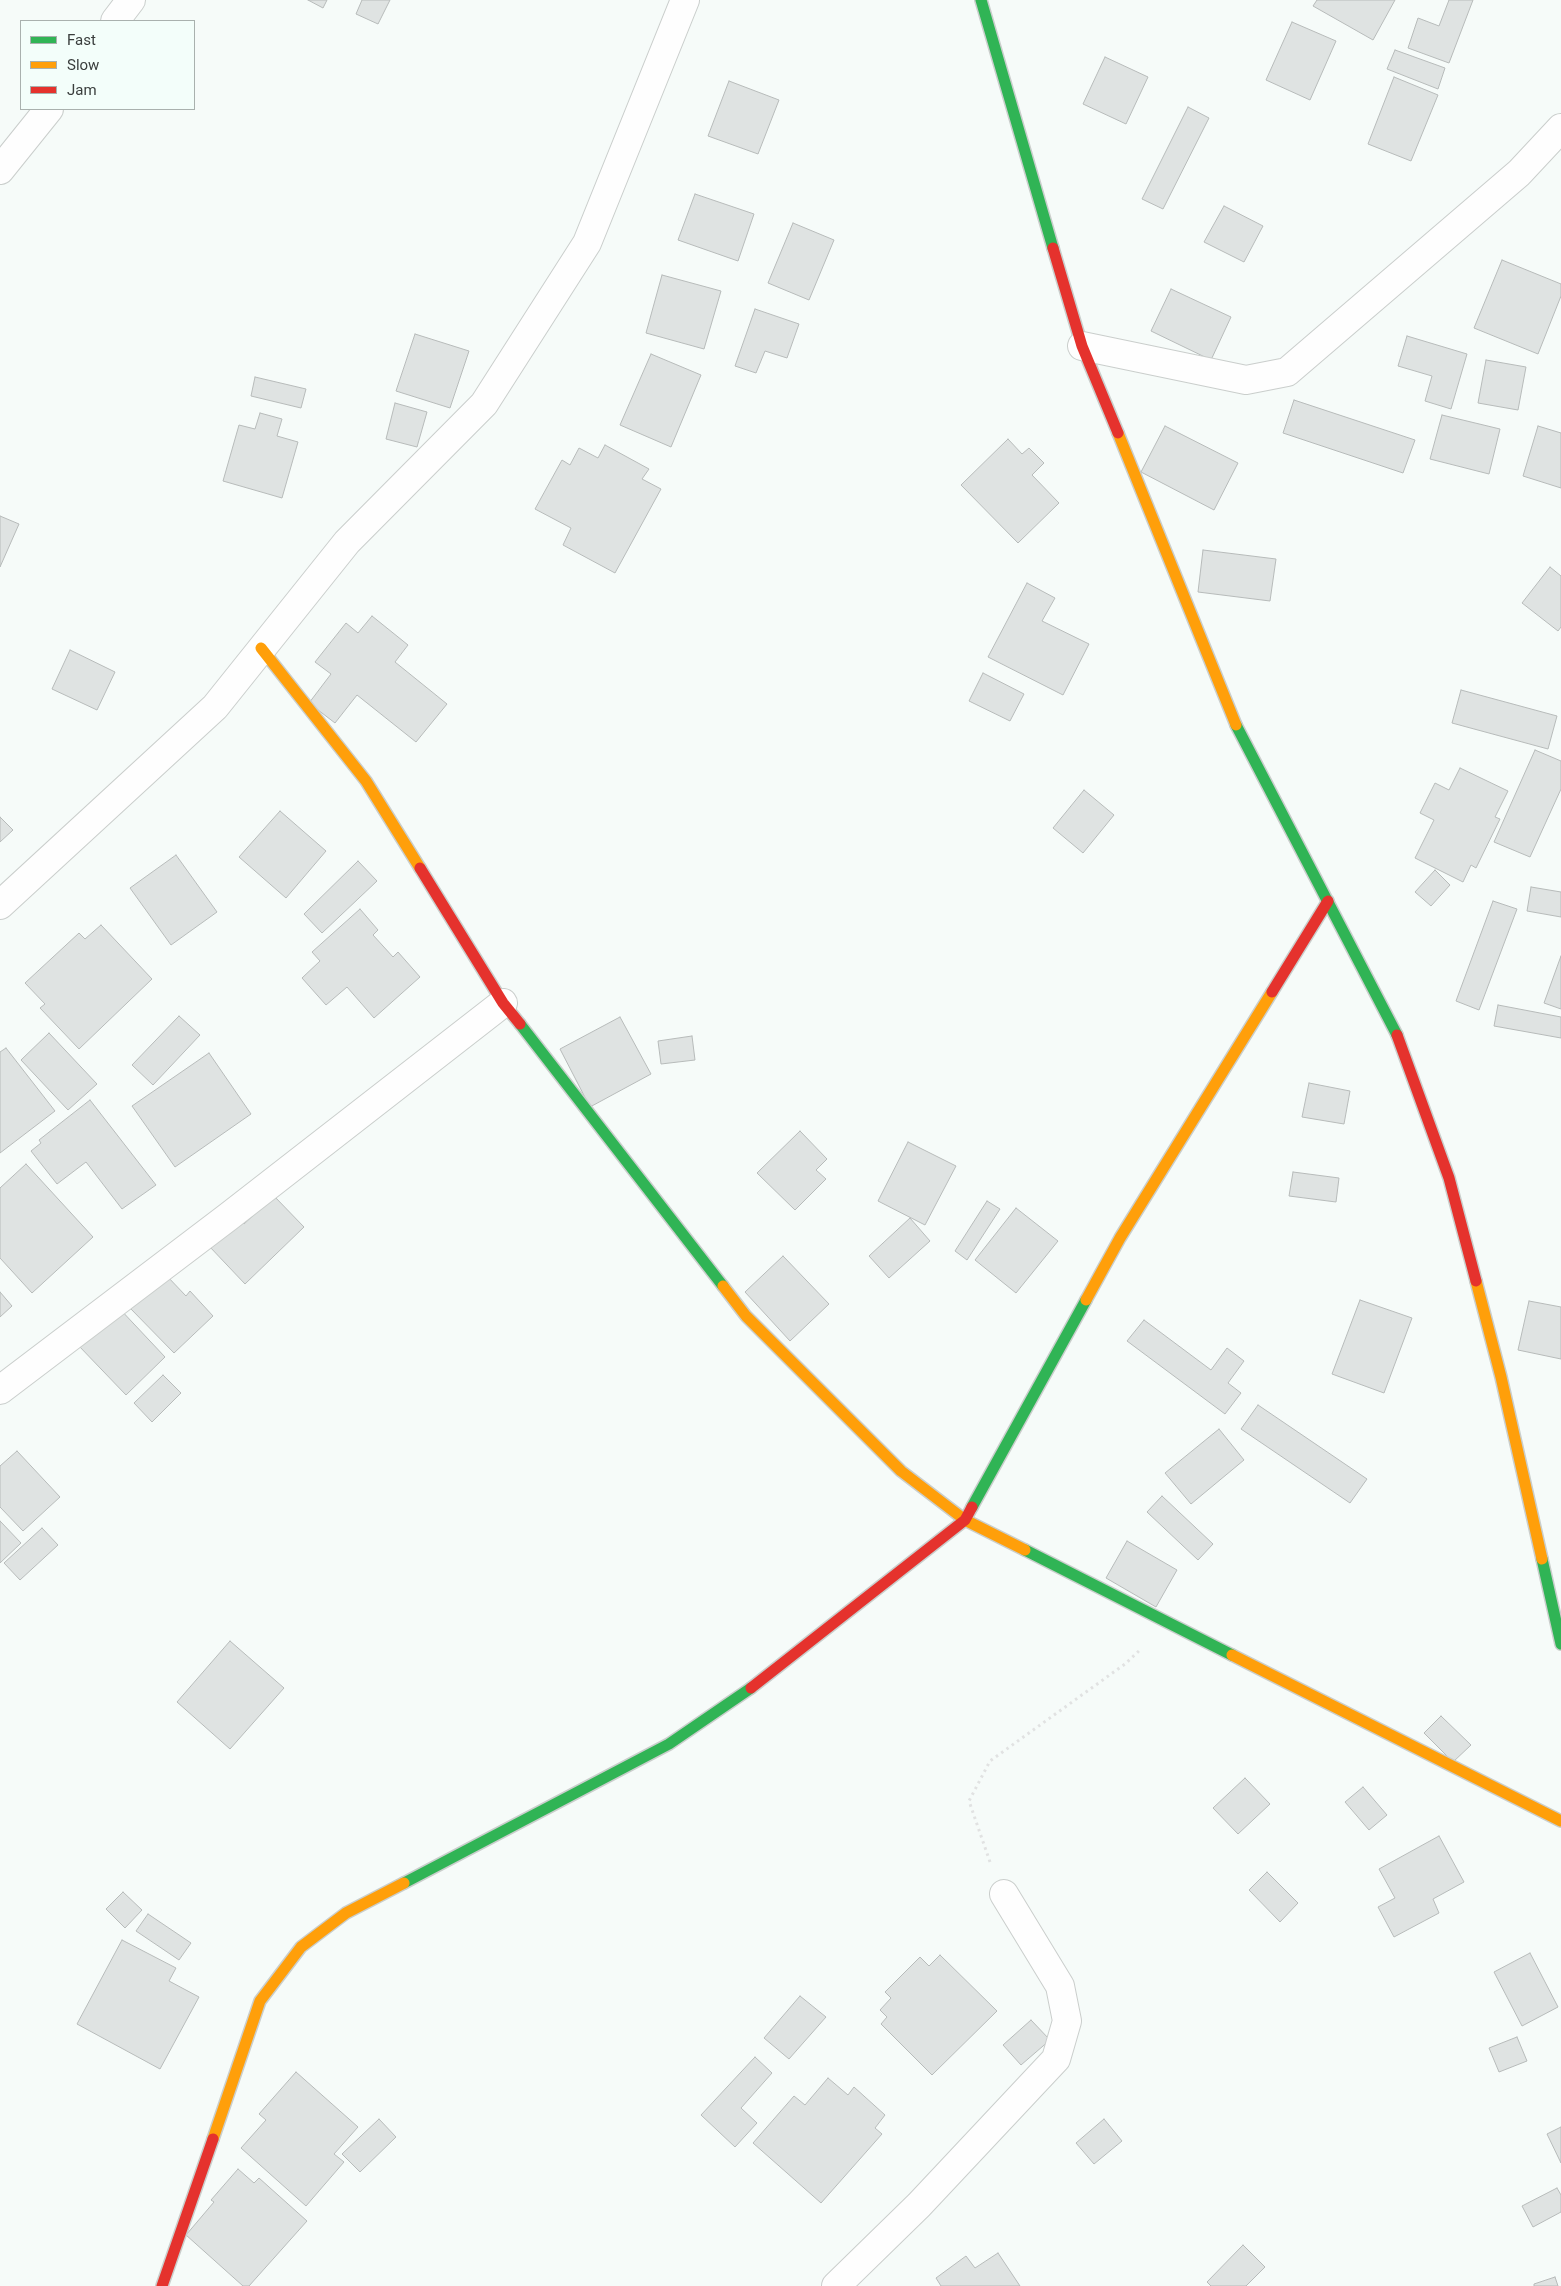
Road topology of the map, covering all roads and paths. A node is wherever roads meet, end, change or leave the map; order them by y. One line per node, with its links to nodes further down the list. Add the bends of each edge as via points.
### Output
1 (132, 0): 4 (street)
2 (685, 0): 9 (street, via 587,243 484,404 347,542)
3 (981, 0): 8 (street)
4 (116, 20)
5 (48, 110): 7 (street)
6 (1561, 128): 8 (street, via 1518,173 1287,372 1246,380)
7 (0, 170)
8 (1082, 346): 10 (street, via 1236,724)
9 (261, 648): 11 (street, via 215,707); 12 (street, via 366,781)
10 (1328, 901): 14 (street, via 1120,1238); 16 (street, via 1395,1028 1449,1178 1501,1377)
11 (0, 905)
12 (503, 1003): 13 (street); 14 (street, via 746,1316 901,1471)
13 (0, 1390)
14 (966, 1520): 15 (street); 19 (street, via 748,1690 670,1744 346,1913 301,1947 260,2001)
15 (1169, 1622): 17 (street); 18 (path, via 1125,1664 990,1761 969,1801)
16 (1561, 1644)
17 (1561, 1821)
18 (1004, 1894): 20 (street, via 1060,1986 1067,2021 1056,2059 919,2205)
19 (162, 2286)
20 (836, 2286)

